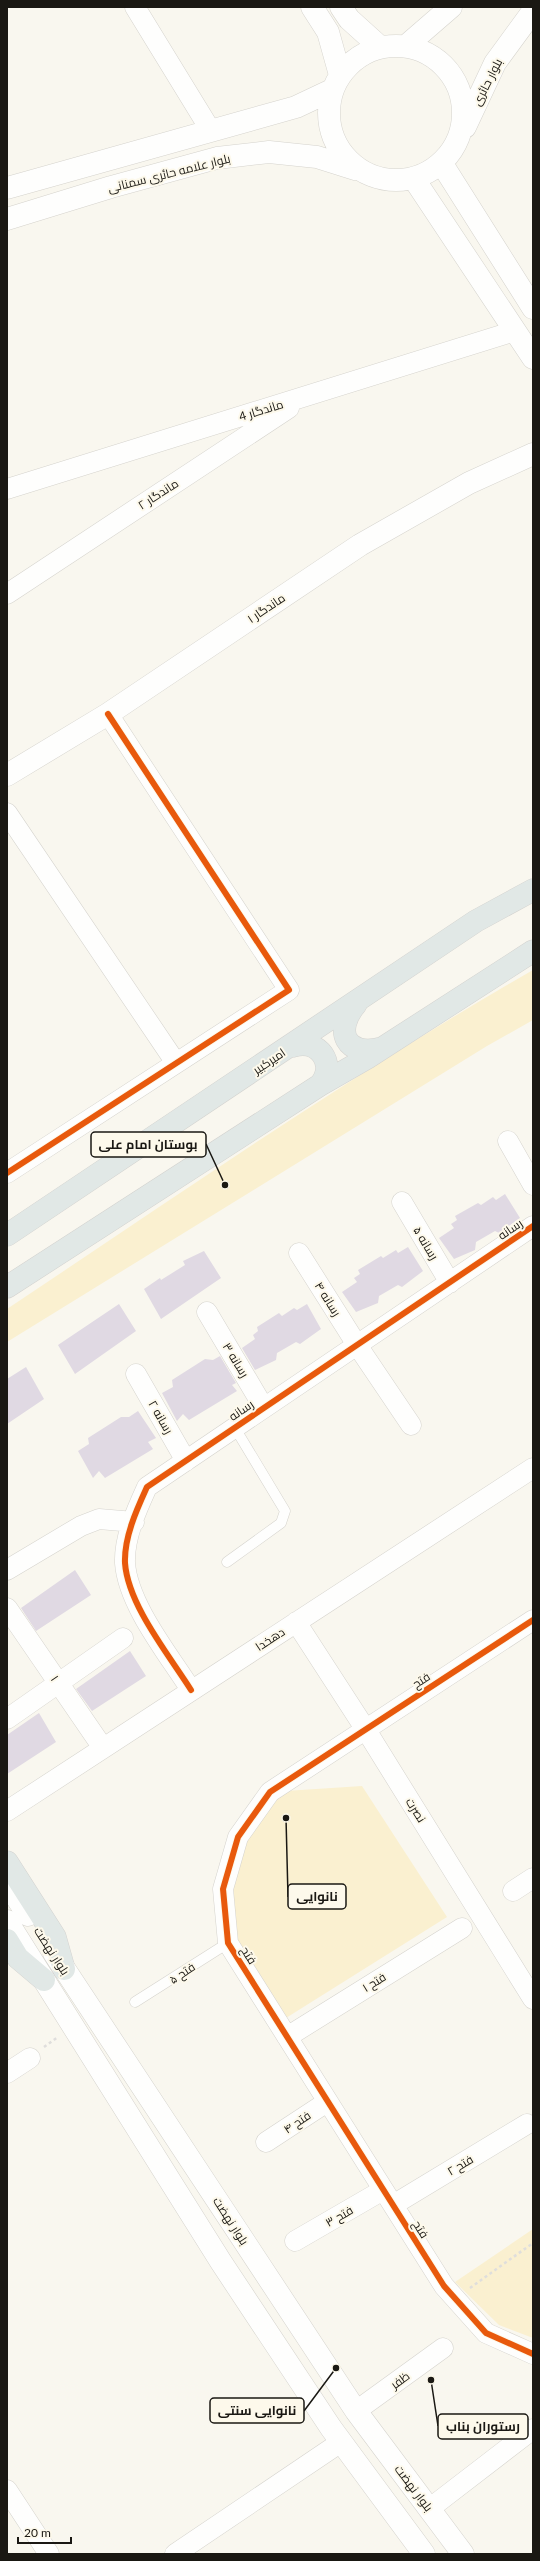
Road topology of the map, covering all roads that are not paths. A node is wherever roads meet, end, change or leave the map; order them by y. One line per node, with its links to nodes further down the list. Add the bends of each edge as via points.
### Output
1 (135, 7): 9 (street)
2 (312, 7): 8 (street, via 328,32)
3 (341, 7): 7 (street, via 349,19)
4 (451, 7): 6 (street)
5 (533, 11): 10 (street, بلوار حائری, via 494,63)
6 (406, 46): 7 (street); 10 (street, via 434,57 455,78 464,107)
7 (380, 47): 8 (street, via 357,57)
8 (336, 82): 9 (street, via 296,107); 12 (street, via 328,110 330,130 338,150)
9 (211, 131): 14 (street)
10 (461, 137): 11 (street)
11 (442, 164): 13 (street); 16 (street)
12 (358, 170): 13 (street, via 385,181); 15 (street, بلوار علامه حائری سمنانی, via 317,158 269,152 217,158)
13 (414, 179): 17 (street)
14 (7, 188)
15 (7, 219)
16 (533, 308)
17 (515, 331): 18 (street); 19 (street, ماندگار 4)
18 (533, 358)
19 (308, 395): 21 (street, ماندگار 4); 22 (street, ماندگار ۲)
20 (533, 454): 23 (street, ماندگار ۱, via 469,483 360,545)
21 (7, 488)
22 (7, 594)
23 (108, 714): 24 (street, ماندگار ۱); 31 (street, via 289,990)
24 (7, 776)
25 (7, 813): 31 (street)
26 (533, 890): 28 (main road, امیرکبیر, via 476,921)
27 (533, 951): 30 (main road)
28 (358, 1002): 29 (main road, امیرکبیر); 30 (main road, via 345,1020 345,1035 348,1042 361,1051)
29 (293, 1046): 32 (main road, via 315,1046 325,1057 327,1072); 38 (main road, امیرکبیر)
30 (383, 1048): 32 (main road)
31 (176, 1063): 34 (street)
32 (320, 1085): 41 (main road)
33 (508, 1141): 35 (street)
34 (7, 1172)
35 (533, 1185)
36 (402, 1202): 40 (street, رسانه ۵)
37 (533, 1226): 40 (street, رسانه)
38 (7, 1236)
39 (299, 1253): 43 (street, رسانه ۴)
40 (450, 1283): 43 (street, رسانه)
41 (7, 1287)
42 (207, 1312): 45 (street, رسانه ۳)
43 (356, 1345): 45 (street, رسانه); 46 (street, رسانه ۴)
44 (136, 1374): 48 (street, رسانه ۲)
45 (264, 1408): 47 (street, رسانه)
46 (410, 1425)
47 (234, 1428): 48 (street, رسانه); 51 (lane, via 285,1511 280,1523)
48 (186, 1461): 50 (street, رسانه, via 147,1487)
49 (533, 1468): 54 (street, دهخدا)
50 (134, 1522): 52 (street, via 99,1519 81,1526); 58 (street, رسانه, via 129,1535 125,1563 132,1592)
51 (227, 1562)
52 (7, 1570)
53 (7, 1608): 57 (street, ۱)
54 (296, 1622): 58 (street, دهخدا); 60 (street, نصرت)
55 (532, 1623): 60 (street, فتح)
56 (123, 1638): 57 (street)
57 (58, 1683): 59 (street); 61 (street, ۱)
58 (191, 1690): 61 (street, دهخدا)
59 (7, 1719)
60 (366, 1730): 70 (street, فتح, via 270,1792 238,1837 223,1889); 73 (street, نصرت)
61 (103, 1748): 62 (street, دهخدا)
62 (7, 1811)
63 (7, 1862): 71 (main road, via 55,1937)
64 (533, 1878): 66 (street)
65 (7, 1883): 71 (street, بلوار نهضت)
66 (513, 1890)
67 (7, 1921): 72 (street, بلوار نهضت)
68 (462, 1928): 75 (street, فتح ۱)
69 (7, 1940): 72 (main road, via 18,1958)
70 (228, 1943): 74 (lane, ۵ فتح); 75 (street, فتح)
71 (64, 1969): 85 (street, بلوار نهضت)
72 (44, 1980): 87 (street, بلوار نهضت, via 221,2262)
73 (533, 1999)
74 (135, 2002)
75 (287, 2037): 78 (street, فتح)
76 (30, 2058): 77 (street)
77 (7, 2073)
78 (328, 2102): 80 (street, فتح ۴); 81 (street, فتح)
79 (527, 2124): 81 (street, فتح ۲)
80 (266, 2142)
81 (388, 2198): 82 (street, فتح ۳); 84 (street, فتح, via 444,2286 486,2333)
82 (295, 2242)
83 (443, 2348): 85 (street, ظفر)
84 (533, 2354)
85 (356, 2411): 89 (street, بلوار نهضت)
86 (533, 2429): 89 (street)
87 (341, 2442): 91 (street); 92 (street, بلوار نهضت)
88 (7, 2490): 90 (street)
89 (429, 2508): 93 (street, بلوار نهضت)
90 (49, 2554)
91 (175, 2554)
92 (424, 2554)
93 (463, 2554)

